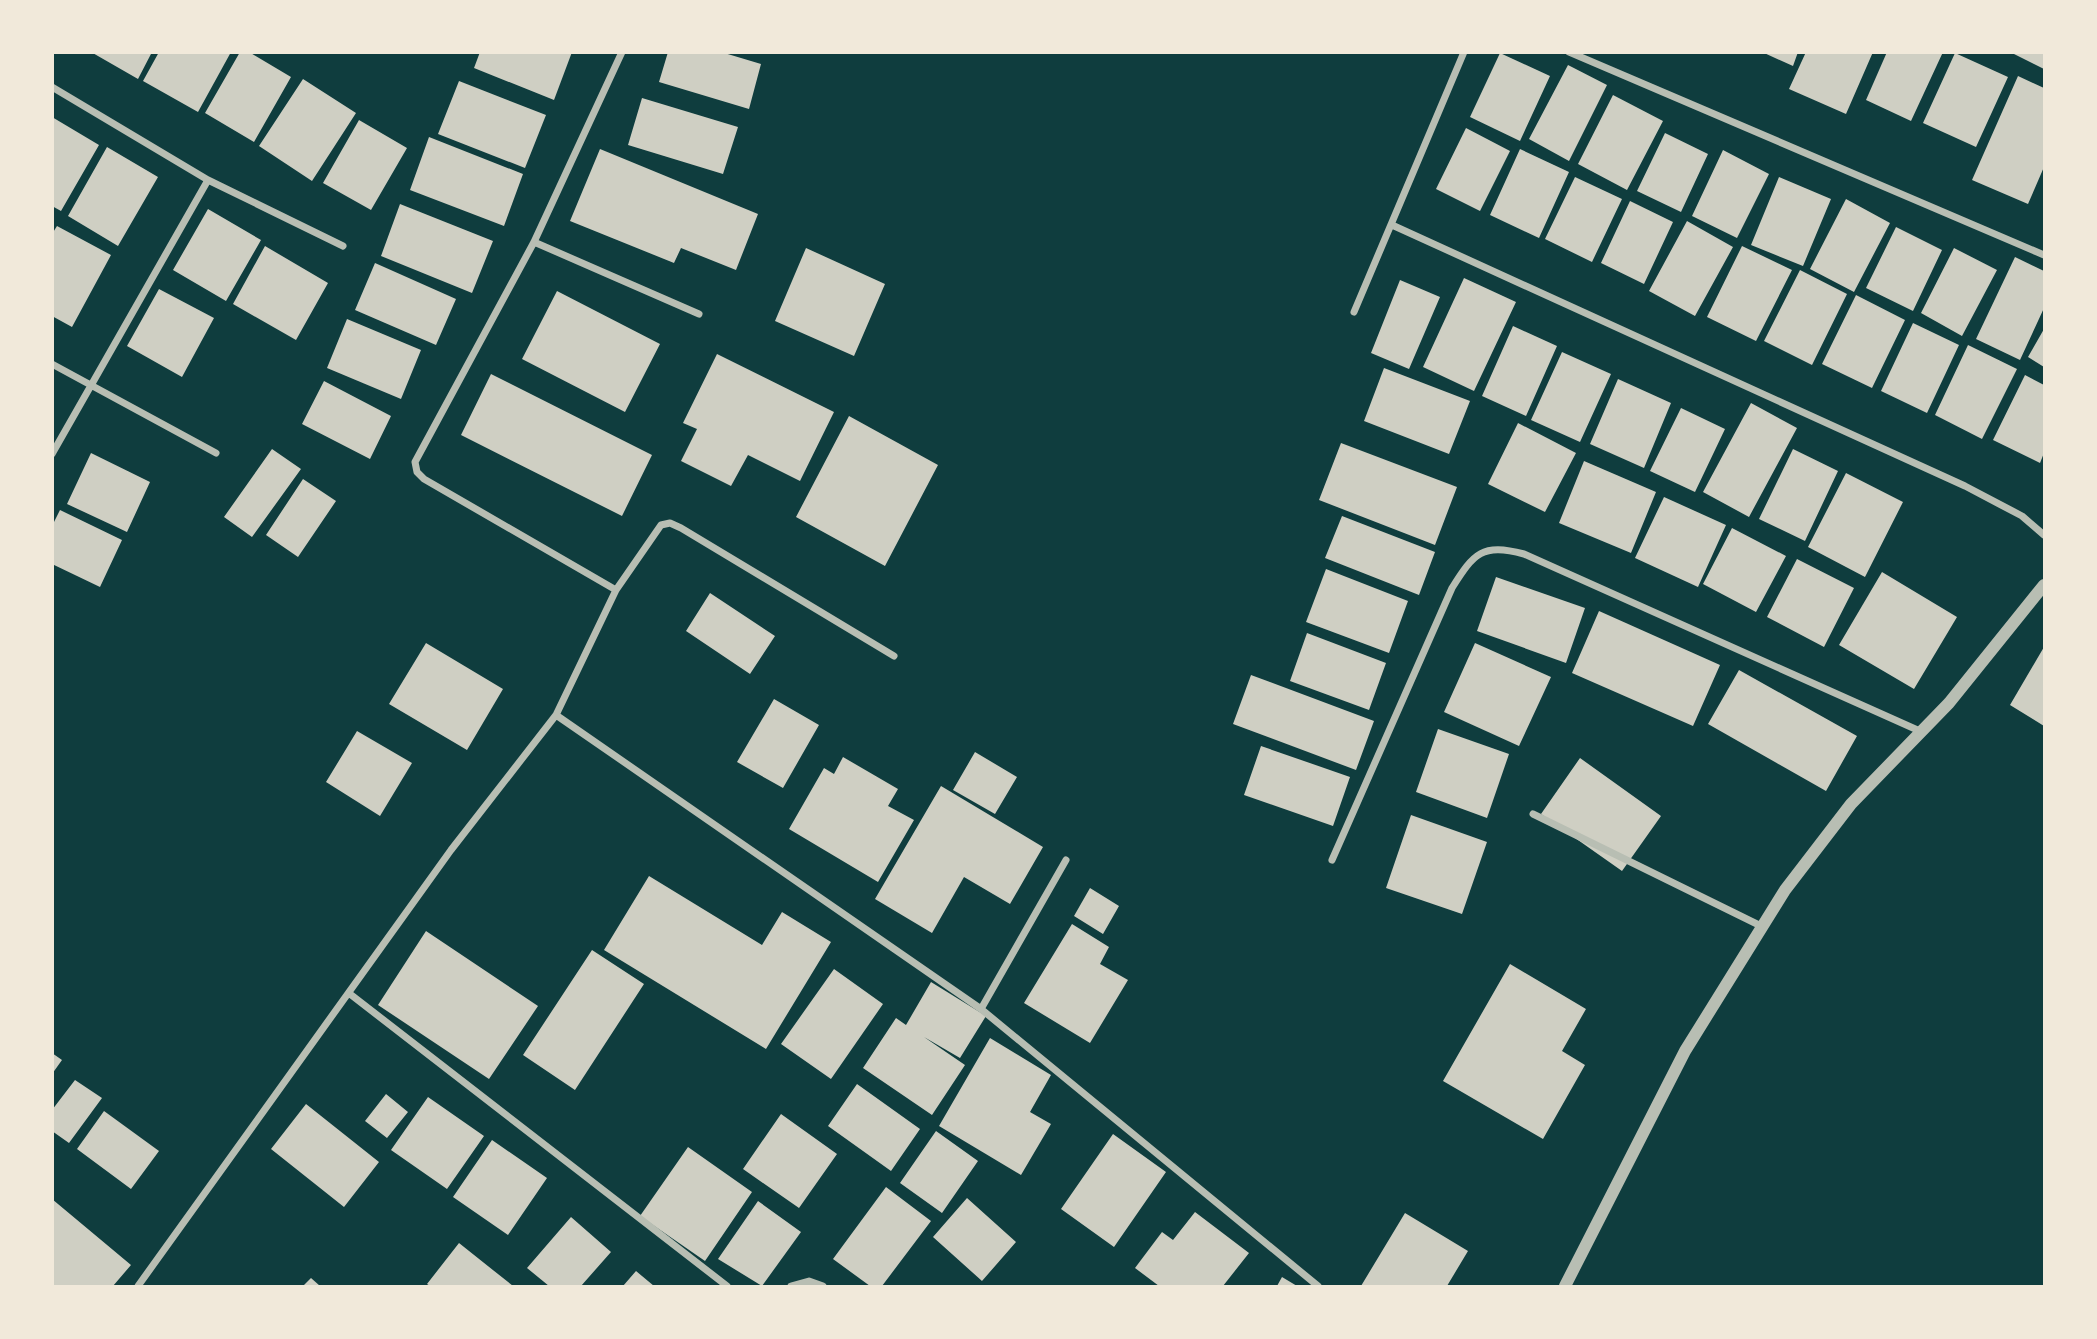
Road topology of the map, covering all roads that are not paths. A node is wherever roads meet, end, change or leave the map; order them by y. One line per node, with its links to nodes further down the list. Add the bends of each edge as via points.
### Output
1 (622, 52): 7 (street)
2 (1464, 52): 6 (street)
3 (1569, 52): 9 (street)
4 (52, 87): 5 (street)
5 (208, 180): 8 (street); 13 (street)
6 (1392, 225): 10 (street); 16 (street, via 1965,485 2022,516)
7 (534, 242): 11 (street); 18 (street, via 415,462 417,472)
8 (342, 246)
9 (2045, 255)
10 (1354, 312)
11 (699, 314)
12 (52, 364): 13 (street)
13 (90, 386): 14 (street); 15 (street)
14 (216, 453)
15 (52, 454)
16 (2045, 535)
17 (2045, 586): 21 (street)
18 (616, 590): 19 (street, via 657,530 670,523); 20 (street)
19 (894, 656)
20 (556, 715): 26 (street, via 451,850); 27 (street)
21 (1923, 732): 24 (street, via 1524,554 1488,549 1467,564 1452,588); 25 (street, via 1819,842)
22 (1533, 814): 25 (street)
23 (1066, 860): 27 (street)
24 (1332, 860)
25 (1761, 926): 33 (street, via 1685,1051)
26 (350, 994): 28 (street); 29 (street)
27 (981, 1009): 32 (street)
28 (138, 1286)
29 (727, 1286)
30 (791, 1286): 31 (street, via 809,1281)
31 (823, 1286)
32 (1318, 1286)
33 (1565, 1286)

